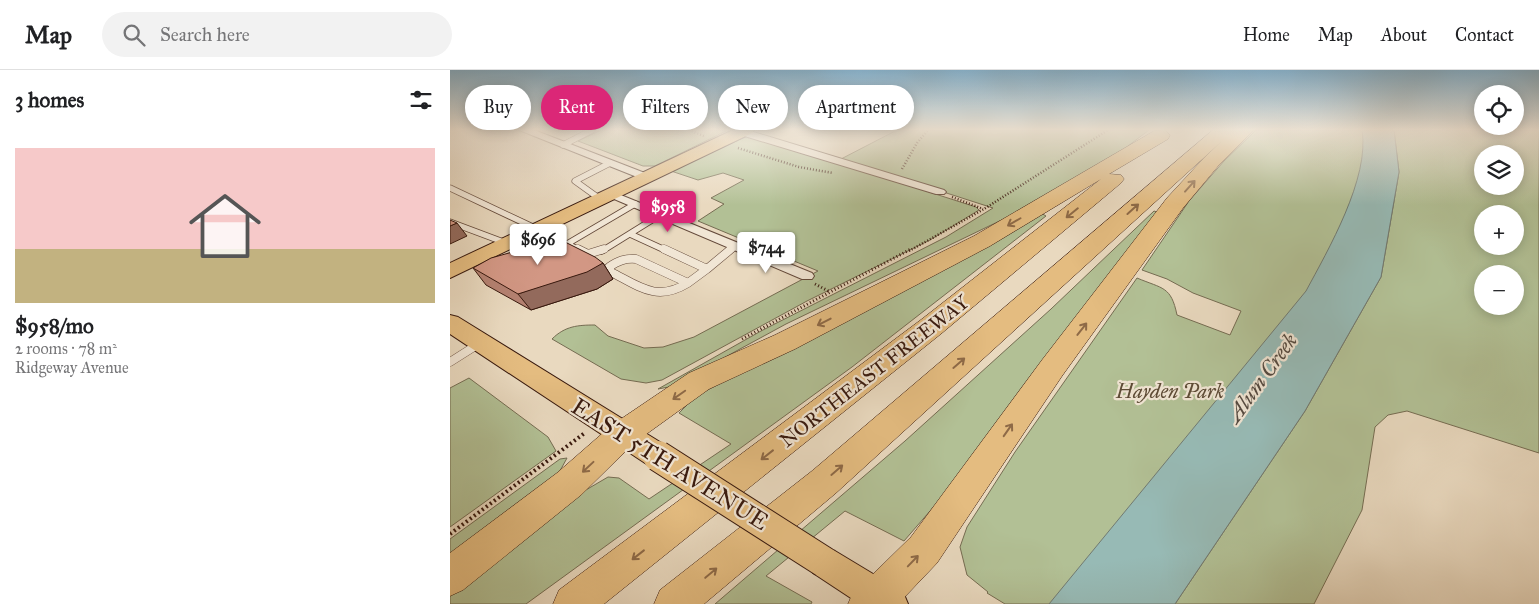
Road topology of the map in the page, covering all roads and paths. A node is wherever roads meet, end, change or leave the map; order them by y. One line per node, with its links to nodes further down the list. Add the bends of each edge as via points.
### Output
1 (589, 155): 9 (street)
2 (693, 155): 10 (main road)
3 (819, 155): 11 (street)
4 (911, 155): 11 (path)
5 (1128, 155): 30 (highway, one-way to 30, via 982,241 786,342 698,381)
6 (1142, 155): 33 (highway, NORTHEAST FREEWAY, one-way to 33, via 932,326)
7 (1194, 155): 34 (highway, one-way to 7, via 824,482)
8 (1219, 155): 32 (highway, one-way to 8, via 924,550 1052,368 1175,202)
9 (610, 163): 10 (street); 14 (lane, via 575,181)
10 (646, 177): 14 (main road)
11 (894, 179): 13 (street)
12 (450, 188): 19 (lane)
13 (940, 192): 16 (path)
14 (605, 197): 15 (street); 19 (main road)
15 (634, 204): 17 (street); 20 (lane, via 567,244 588,254)
16 (984, 209)
17 (660, 215): 20 (lane); 22 (street)
18 (450, 222): 21 (lane)
19 (537, 229): 21 (main road)
20 (630, 234): 23 (lane)
21 (507, 244): 24 (main road)
22 (735, 246): 23 (lane); 25 (street)
23 (707, 269): 26 (lane)
24 (450, 271)
25 (807, 276)
26 (689, 283): 26 (lane, via 674,291 657,294 611,272 610,267 618,261 636,259)
27 (450, 323): 28 (main road, EAST 5TH AVENUE)
28 (481, 342): 29 (lane); 30 (main road, EAST 5TH AVENUE)
29 (450, 362)
30 (624, 434): 31 (highway, one-way to 31, via 569,484); 32 (main road, EAST 5TH AVENUE, bridge, via 824,562)
31 (450, 577)
32 (879, 602)
33 (573, 604)
34 (674, 604)

